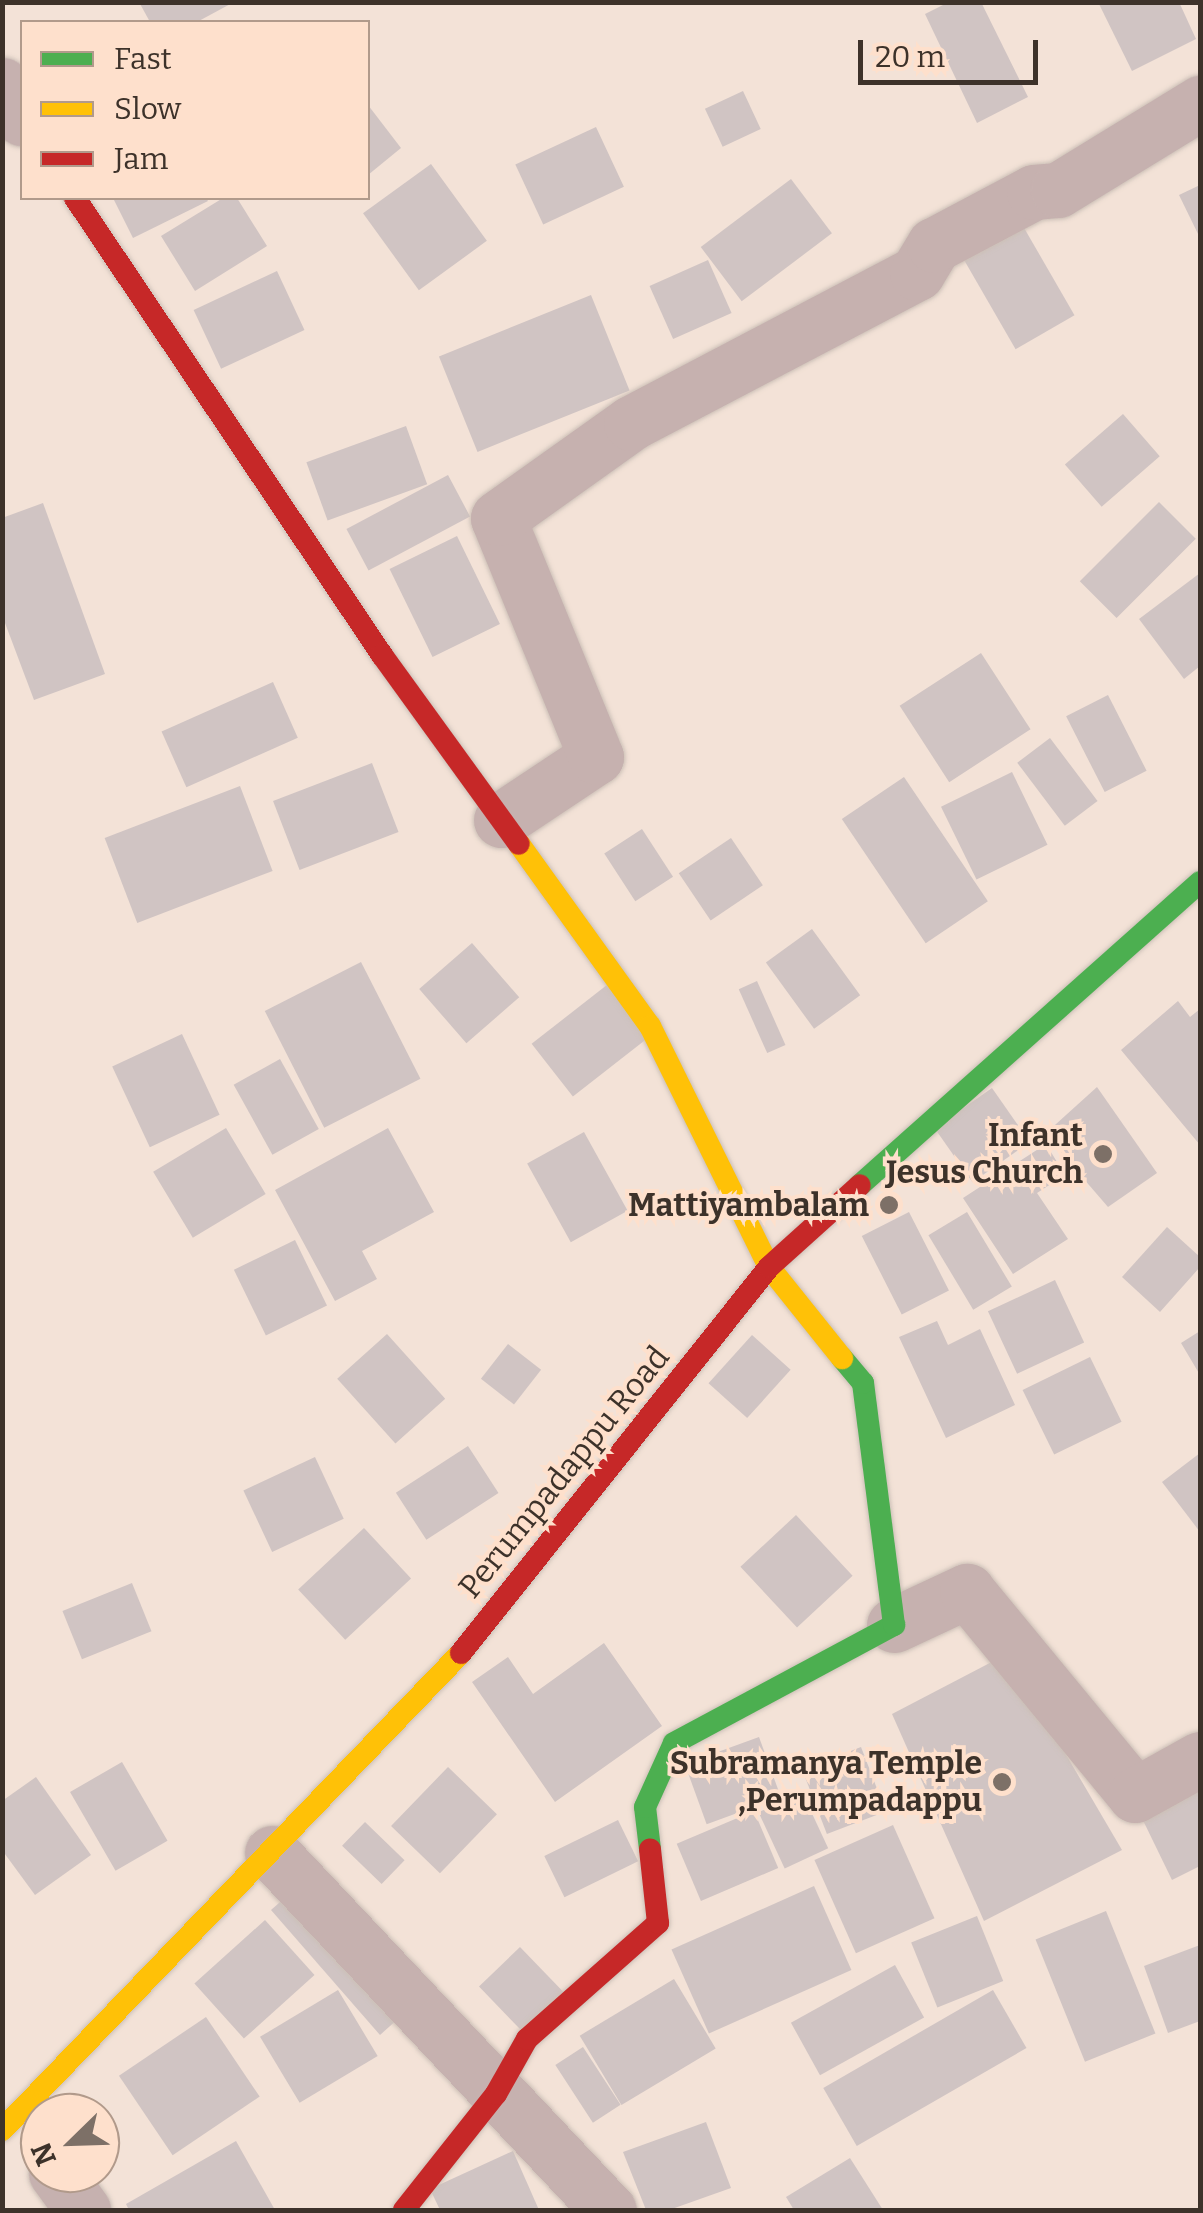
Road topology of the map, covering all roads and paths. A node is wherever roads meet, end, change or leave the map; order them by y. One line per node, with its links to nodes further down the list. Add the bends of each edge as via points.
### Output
1 (2, 84): 3 (street)
2 (1200, 104): 5 (street, via 1058,190 1034,192 934,245 917,274 631,422 498,518 596,757)
3 (20, 115)
4 (75, 200): 5 (street)
5 (501, 820): 7 (street, via 650,1026)
6 (1200, 882): 7 (street, Perumpadappu Road)
7 (769, 1267): 8 (street, via 864,1383); 10 (street, Perumpadappu Road, via 440,1678)
8 (894, 1624): 9 (street, via 967,1591 1135,1795); 12 (street, via 732,1718 674,1743 645,1807 658,1923 527,2039)
9 (1200, 1758)
10 (272, 1853): 11 (street, Perumpadappu Road); 12 (street)
11 (57, 2093)
12 (496, 2094): 13 (street); 14 (street, via 570,2162)
13 (404, 2210)
14 (609, 2210)

